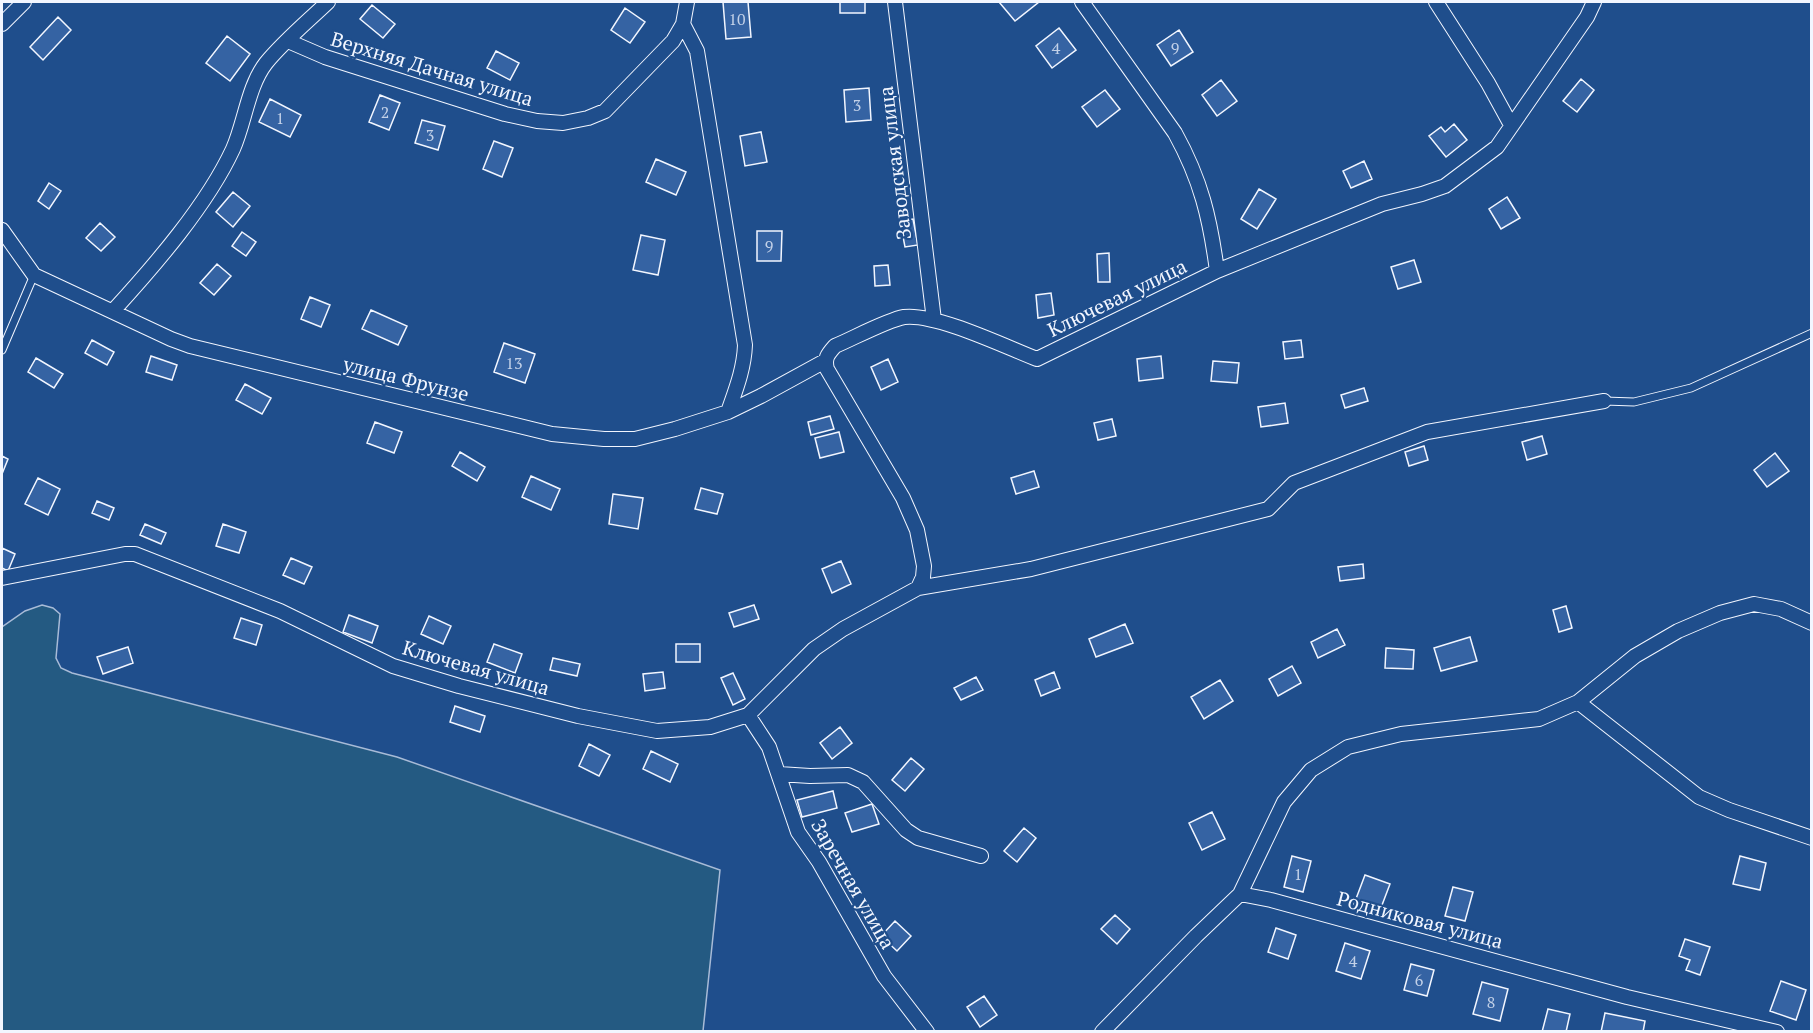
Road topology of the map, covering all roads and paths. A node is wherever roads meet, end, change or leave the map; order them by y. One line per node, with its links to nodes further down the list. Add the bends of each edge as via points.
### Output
1 (24, 2): 8 (street)
2 (328, 2): 10 (street)
3 (687, 2): 9 (street, Верхняя Дачная улица)
4 (895, 2): 16 (street, Заводская улица)
5 (1082, 2): 13 (street, via 1187,153 1205,203)
6 (1436, 2): 11 (street)
7 (1594, 2): 11 (street, Ключевая улица)
8 (2, 24)
9 (683, 24): 10 (street, Верхняя Дачная улица, via 673,41 605,111 563,123 505,114 325,57); 21 (street, via 697,51 745,345 741,377)
10 (288, 41): 15 (street, via 265,64 233,149 213,183 181,231)
11 (1511, 125): 13 (street, Ключевая улица, via 1497,147 1445,186 1382,204)
12 (2, 230): 14 (street)
13 (1217, 271): 16 (street, Ключевая улица, via 1037,359)
14 (33, 275): 15 (street, улица Фрунзе); 18 (lane)
15 (113, 310): 21 (street, улица Фрунзе, via 190,346 552,434 635,439)
16 (934, 320): 19 (street, Ключевая улица, via 903,317 835,346)
17 (1812, 333): 20 (lane, via 1691,388 1634,402)
18 (2, 350)
19 (825, 362): 21 (street, улица Фрунзе); 23 (street, via 903,498 917,530 924,566)
20 (1604, 401): 23 (street, Ключевая улица, via 1427,432 1294,483 1268,509 1031,569)
21 (728, 412)
22 (2, 578): 26 (street, Ключевая улица, via 135,554 280,610 393,666 459,686 578,716 657,730 710,727)
23 (918, 588): 26 (street, Ключевая улица, via 814,649)
24 (1812, 623): 25 (street, via 1782,609 1754,604 1720,613 1635,656)
25 (1578, 702): 28 (street, via 1699,797); 30 (street, via 1539,719 1401,734 1348,747 1311,770 1284,802)
26 (748, 715): 27 (street, Заречная улица, via 769,747)
27 (780, 774): 29 (street, via 848,775 863,782 906,830); 31 (street, Заречная улица, via 798,832 884,976)
28 (1812, 838)
29 (981, 856)
30 (1240, 894): 32 (street); 33 (street, Родниковая улица, via 1627,997)
31 (927, 1032)
32 (1102, 1032)
33 (1777, 1032)

